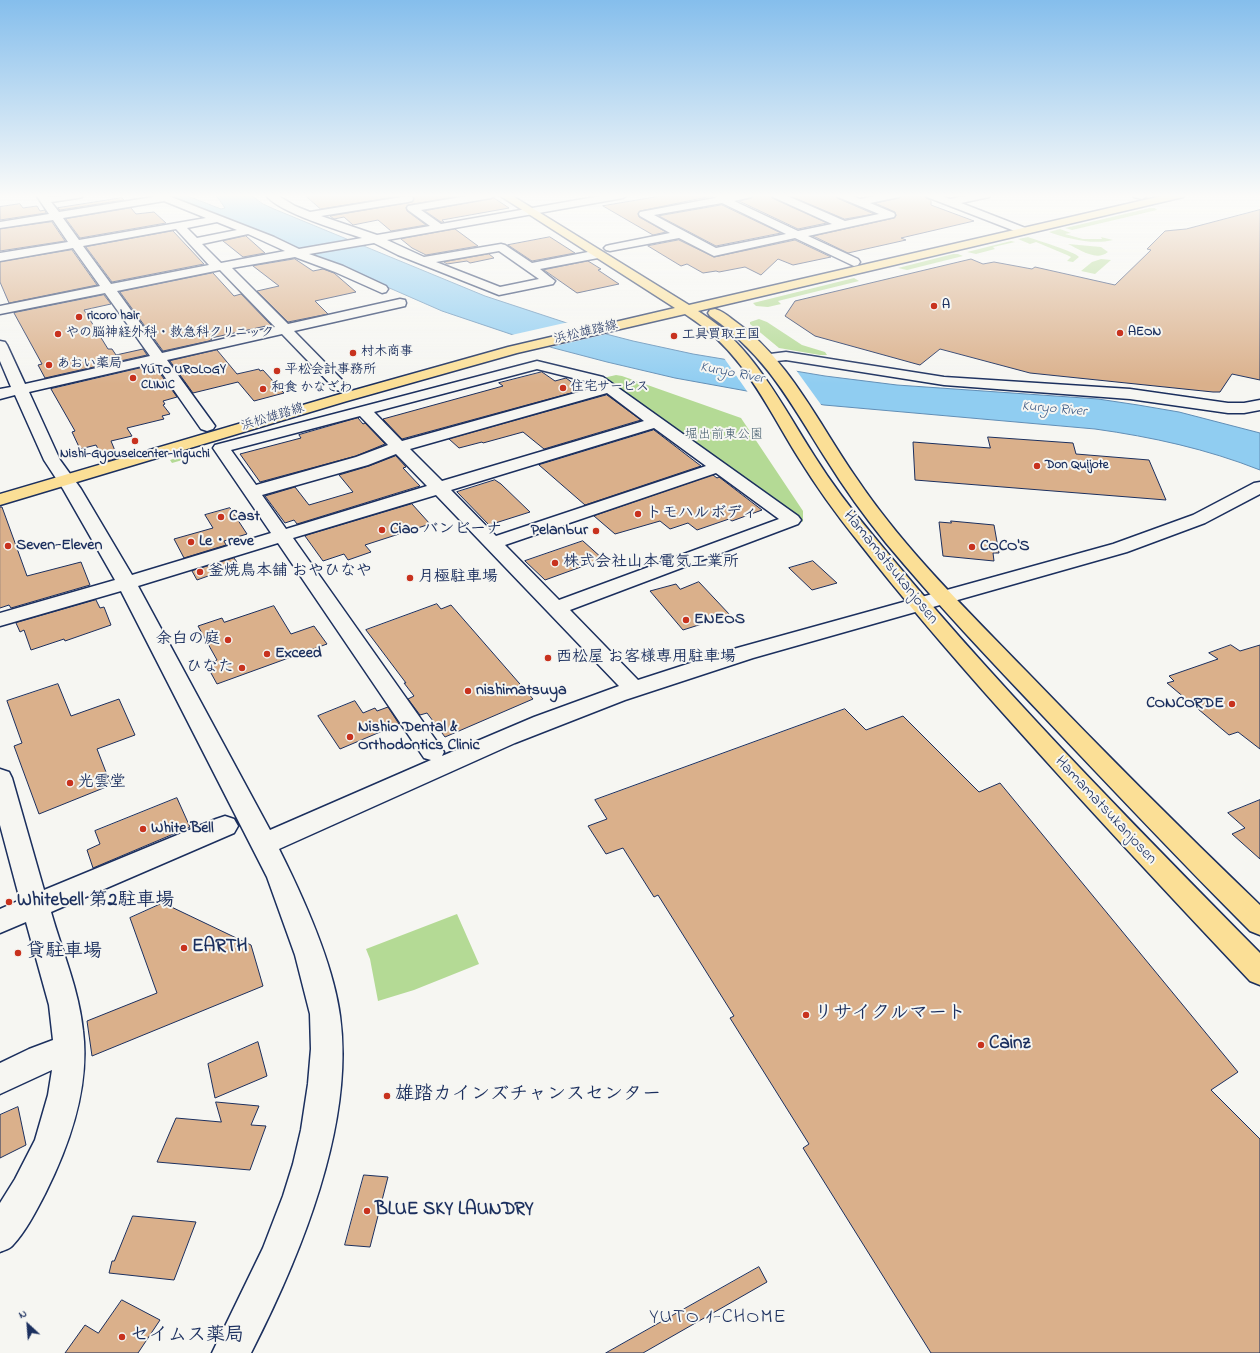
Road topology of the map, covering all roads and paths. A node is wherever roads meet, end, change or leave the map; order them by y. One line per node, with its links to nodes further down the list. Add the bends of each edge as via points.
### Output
1 (86, 258): 18 (street)
2 (211, 258): 16 (street)
3 (263, 258): 16 (street)
4 (312, 258): 19 (street)
5 (415, 258): 14 (street)
6 (444, 258): 14 (street)
7 (517, 258): 17 (street)
8 (576, 258): 17 (street)
9 (606, 258): 21 (main road, Hamamatsukanjosen)
10 (624, 258): 21 (main road, Hamamatsukanjosen)
11 (846, 258): 15 (street)
12 (871, 258): 15 (main road, 浜松雄踏線)
13 (899, 258): 21 (main road, 浜松雄踏線)
14 (424, 262): 17 (street, via 499,291 549,281)
15 (854, 262): 21 (main road, 浜松雄踏線)
16 (220, 266): 18 (street); 23 (street)
17 (530, 267)
18 (108, 289): 22 (street); 25 (street)
19 (382, 289)
20 (400, 304): 23 (street)
21 (689, 304): 26 (main road, Hamamatsukanjosen, via 743,333); 27 (main road, 浜松雄踏線, via 516,340); 37 (main road, 浜松雄踏線); 47 (main road, Hamamatsukanjosen, via 745,359 832,495)
22 (0, 310)
23 (284, 330): 25 (street); 27 (street)
24 (0, 345): 29 (street)
25 (158, 358): 29 (street); 34 (street)
26 (769, 360): 31 (street, via 786,356 944,381 1130,394 1228,408); 46 (main road, Hamamatsukanjosen, via 872,513)
27 (341, 387): 34 (main road, 浜松雄踏線)
28 (609, 388): 32 (street, via 598,380 537,365); 33 (street); 35 (street)
29 (20, 389): 30 (street); 37 (street, via 52,460)
30 (0, 394)
31 (1260, 405)
32 (363, 410): 35 (street); 41 (street, via 221,448)
33 (656, 422): 36 (street); 40 (street)
34 (207, 426): 37 (main road, 浜松雄踏線)
35 (399, 447): 40 (street); 41 (street, via 362,461)
36 (718, 467): 44 (street); 48 (street, via 792,520)
37 (62, 475): 38 (main road, 浜松雄踏線); 42 (main road, 浜松雄踏線); 45 (street)
38 (0, 486)
39 (1260, 487): 46 (street, via 1219,509 1157,535 1101,554)
40 (439, 488): 43 (street); 44 (street)
41 (252, 492): 43 (street)
42 (0, 500)
43 (282, 536): 45 (street); 51 (street)
44 (492, 543): 48 (street)
45 (126, 582): 49 (street); 54 (street)
46 (944, 597): 47 (street); 57 (main road, Hamamatsukanjosen, via 1123,786)
47 (920, 604): 50 (street, via 745,653); 58 (main road, Hamamatsukanjosen, via 1052,755)
48 (556, 608): 50 (street)
49 (0, 620)
50 (633, 689): 54 (street, via 516,734)
51 (432, 752)
52 (2, 791): 55 (street)
53 (225, 826): 55 (street)
54 (264, 844): 62 (street, via 294,912 317,976 327,1035 326,1073 312,1158 298,1204 280,1253)
55 (36, 906): 56 (street); 59 (street, via 62,1001)
56 (0, 921)
57 (1260, 922)
58 (1260, 972)
59 (69, 1050): 60 (street, via 40,1059); 61 (street, via 64,1097 45,1157)
60 (0, 1079)
61 (0, 1234)
62 (231, 1353)

